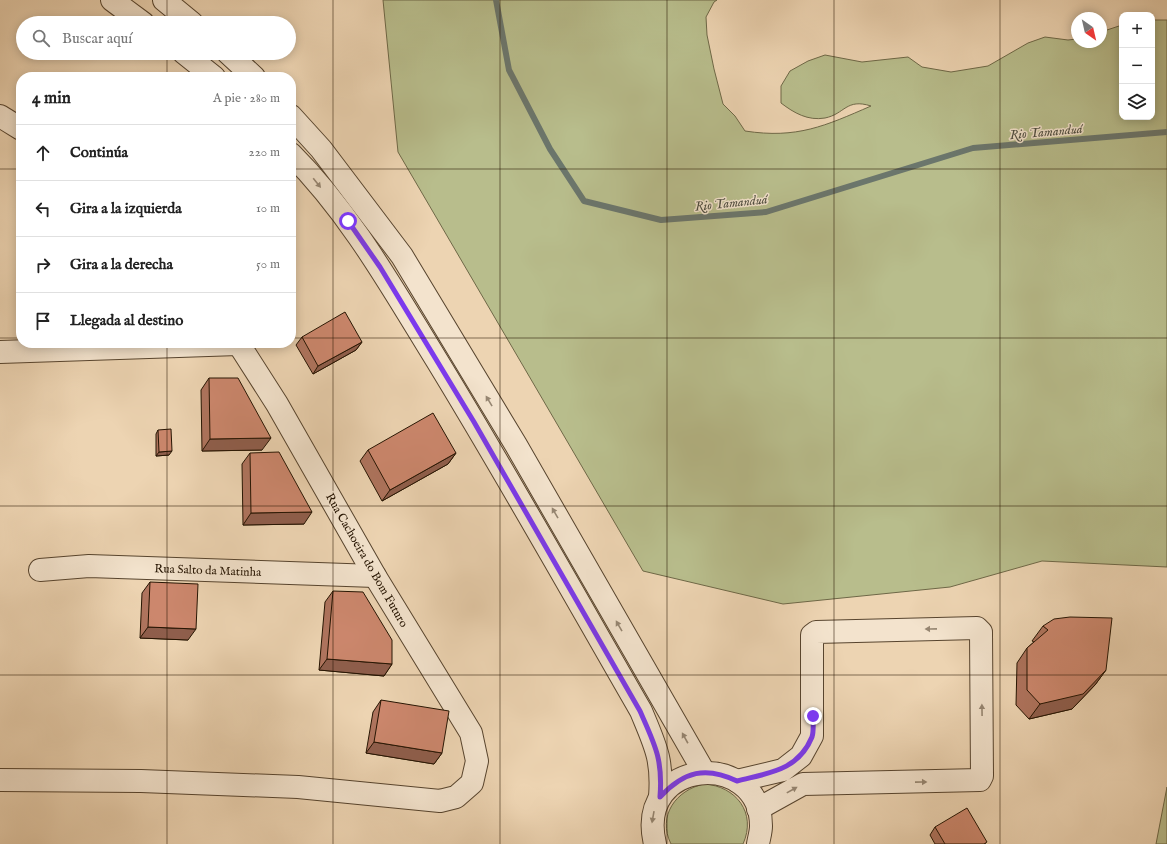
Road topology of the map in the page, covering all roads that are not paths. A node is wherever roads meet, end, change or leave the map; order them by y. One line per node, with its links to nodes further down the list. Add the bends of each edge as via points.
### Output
1 (112, 0): 3 (street)
2 (164, 0): 4 (street)
3 (134, 16)
4 (183, 16)
5 (193, 60): 7 (street)
6 (236, 60): 8 (street)
7 (208, 72)
8 (249, 72)
9 (0, 116): 11 (street)
10 (296, 122): 18 (street, one-way to 10, via 516,445 402,256 321,149)
11 (16, 126)
12 (296, 159): 21 (street, one-way to 21, via 348,221 380,267 478,429 613,663 654,742 662,774)
13 (106, 348): 15 (street)
14 (241, 348): 17 (street, Rua Cachoeira do Bom Futuro, via 277,404)
15 (0, 352)
16 (40, 570): 17 (street, Rua Salto da Matinha, via 89,566)
17 (375, 576): 19 (street, Rua Cachoeira do Bom Futuro, via 471,733 477,761 472,783 456,797 440,801 290,787 141,781)
18 (704, 772): 20 (street, via 722,774); 21 (street, via 687,775 672,784)
19 (0, 780)
20 (737, 781): 22 (street, via 750,793); 22 (street, one-way to 20, via 803,784 980,780 981,632 976,628 816,632 812,635 812,736 801,756 783,770)
21 (660, 797): 23 (street, one-way to 23, via 653,813 651,830)
22 (758, 808): 24 (street, via 761,826)
23 (655, 844)
24 (758, 844)

